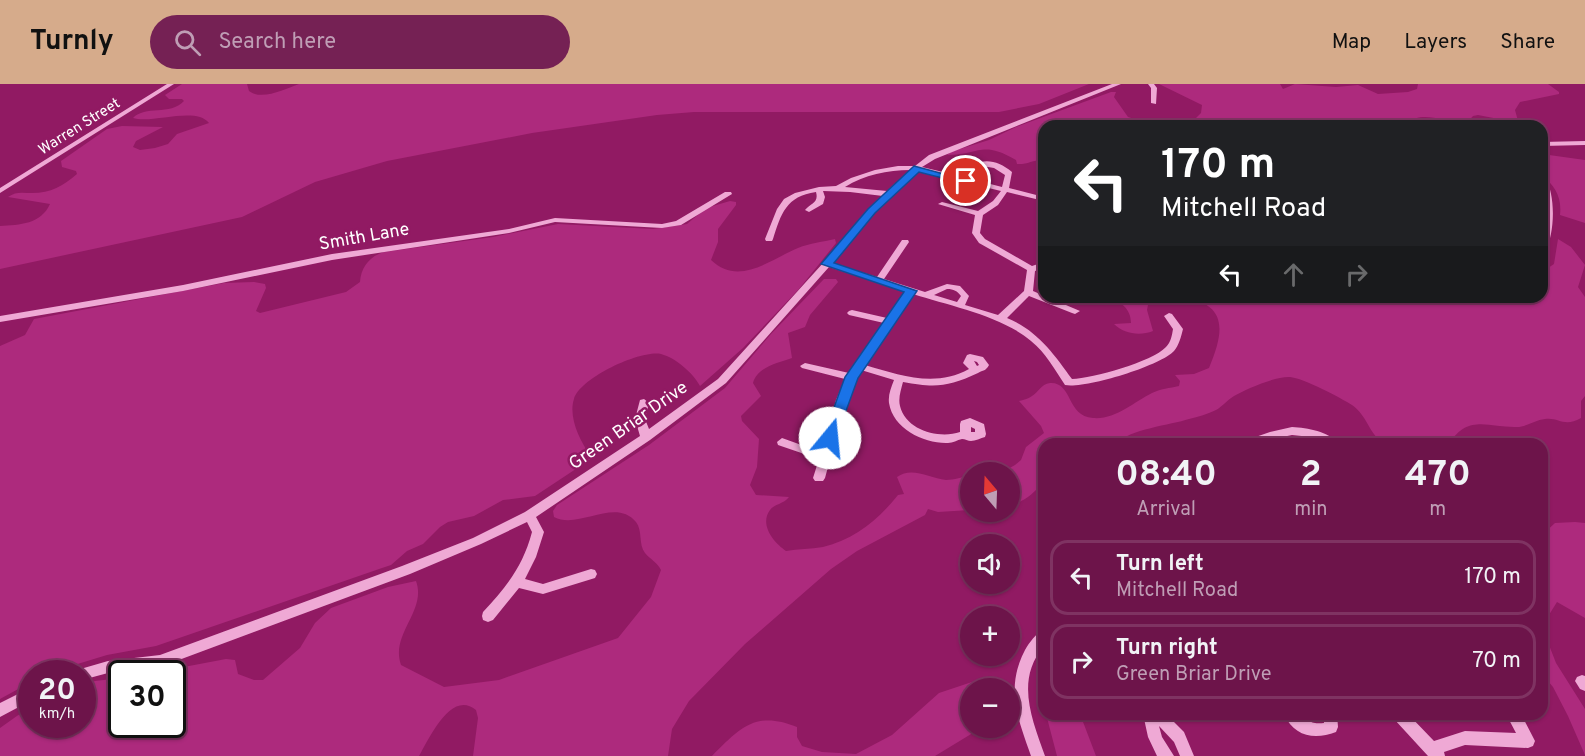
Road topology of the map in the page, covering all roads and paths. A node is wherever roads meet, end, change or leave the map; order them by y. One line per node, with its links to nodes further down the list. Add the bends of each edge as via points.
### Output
1 (171, 84): 12 (street, Warren Street)
2 (1118, 84): 7 (street, Green Briar Drive, via 937,154)
3 (1151, 84): 4 (street)
4 (1154, 103)
5 (1585, 143): 6 (street)
6 (1548, 144)
7 (917, 168): 8 (street); 10 (street, via 900,166 845,182); 14 (street, Green Briar Drive)
8 (966, 181): 11 (street); 11 (street, via 974,166 989,165 1009,174)
9 (819, 189): 10 (street); 17 (street, via 819,204); 19 (street, via 786,202)
10 (837, 189): 14 (street)
11 (1005, 190): 15 (street); 18 (street, via 996,206)
12 (0, 191)
13 (728, 194): 34 (street, Smith Lane, via 678,223 662,226 540,222 509,231 332,257 183,288)
14 (889, 194): 21 (street, Green Briar Drive)
15 (1038, 198)
16 (942, 204): 18 (street)
17 (809, 210)
18 (979, 214): 23 (street, via 976,233 982,241)
19 (769, 239)
20 (905, 242): 24 (street)
21 (827, 264): 24 (street); 44 (street, Green Briar Drive, via 722,381)
22 (1038, 266): 23 (street)
23 (1031, 268): 26 (street)
24 (878, 281): 25 (street)
25 (911, 291): 27 (street); 36 (street)
26 (1028, 292): 28 (street); 35 (street)
27 (926, 295): 30 (street); 30 (street, via 953,286 965,296)
28 (1038, 296)
29 (1055, 303): 31 (street)
30 (960, 305): 35 (street)
31 (1075, 311)
32 (852, 313): 36 (street)
33 (1169, 316): 35 (street, via 1178,328 1168,351 1113,374 1073,384 1066,381 1034,338)
34 (0, 319)
35 (1002, 319)
36 (890, 322): 38 (street)
37 (805, 366): 40 (street)
38 (858, 366): 40 (street); 41 (street)
39 (975, 370): 41 (street, via 939,383)
40 (851, 377): 48 (street)
41 (899, 378): 43 (street, via 894,398 896,409 910,428 922,435 947,439)
42 (644, 404): 44 (street, via 640,419)
43 (966, 434)
44 (646, 438): 50 (street, Green Briar Drive)
45 (1268, 438): 46 (street, via 1291,431 1312,431)
46 (1324, 438)
47 (782, 442): 48 (street)
48 (824, 457): 49 (street)
49 (819, 478)
50 (529, 515): 52 (street, via 538,532 534,555); 55 (street, Green Briar Drive, via 406,570 160,662)
51 (591, 574): 52 (street, via 543,590)
52 (518, 582): 53 (street)
53 (488, 616)
54 (1038, 643): 65 (street, via 1026,658 1020,676 1020,698)
55 (96, 670)
56 (18, 700): 57 (street)
57 (0, 710)
58 (1151, 720): 66 (street, via 1152,733)
59 (1162, 720): 67 (street, via 1184,742)
60 (1296, 720): 61 (street, via 1311,731 1320,732 1331,727)
61 (1330, 720)
62 (1405, 720): 64 (street)
63 (1516, 720): 64 (street, via 1528,741 1465,738)
64 (1434, 752)
65 (1038, 756)
66 (1167, 756)
67 (1187, 756)

